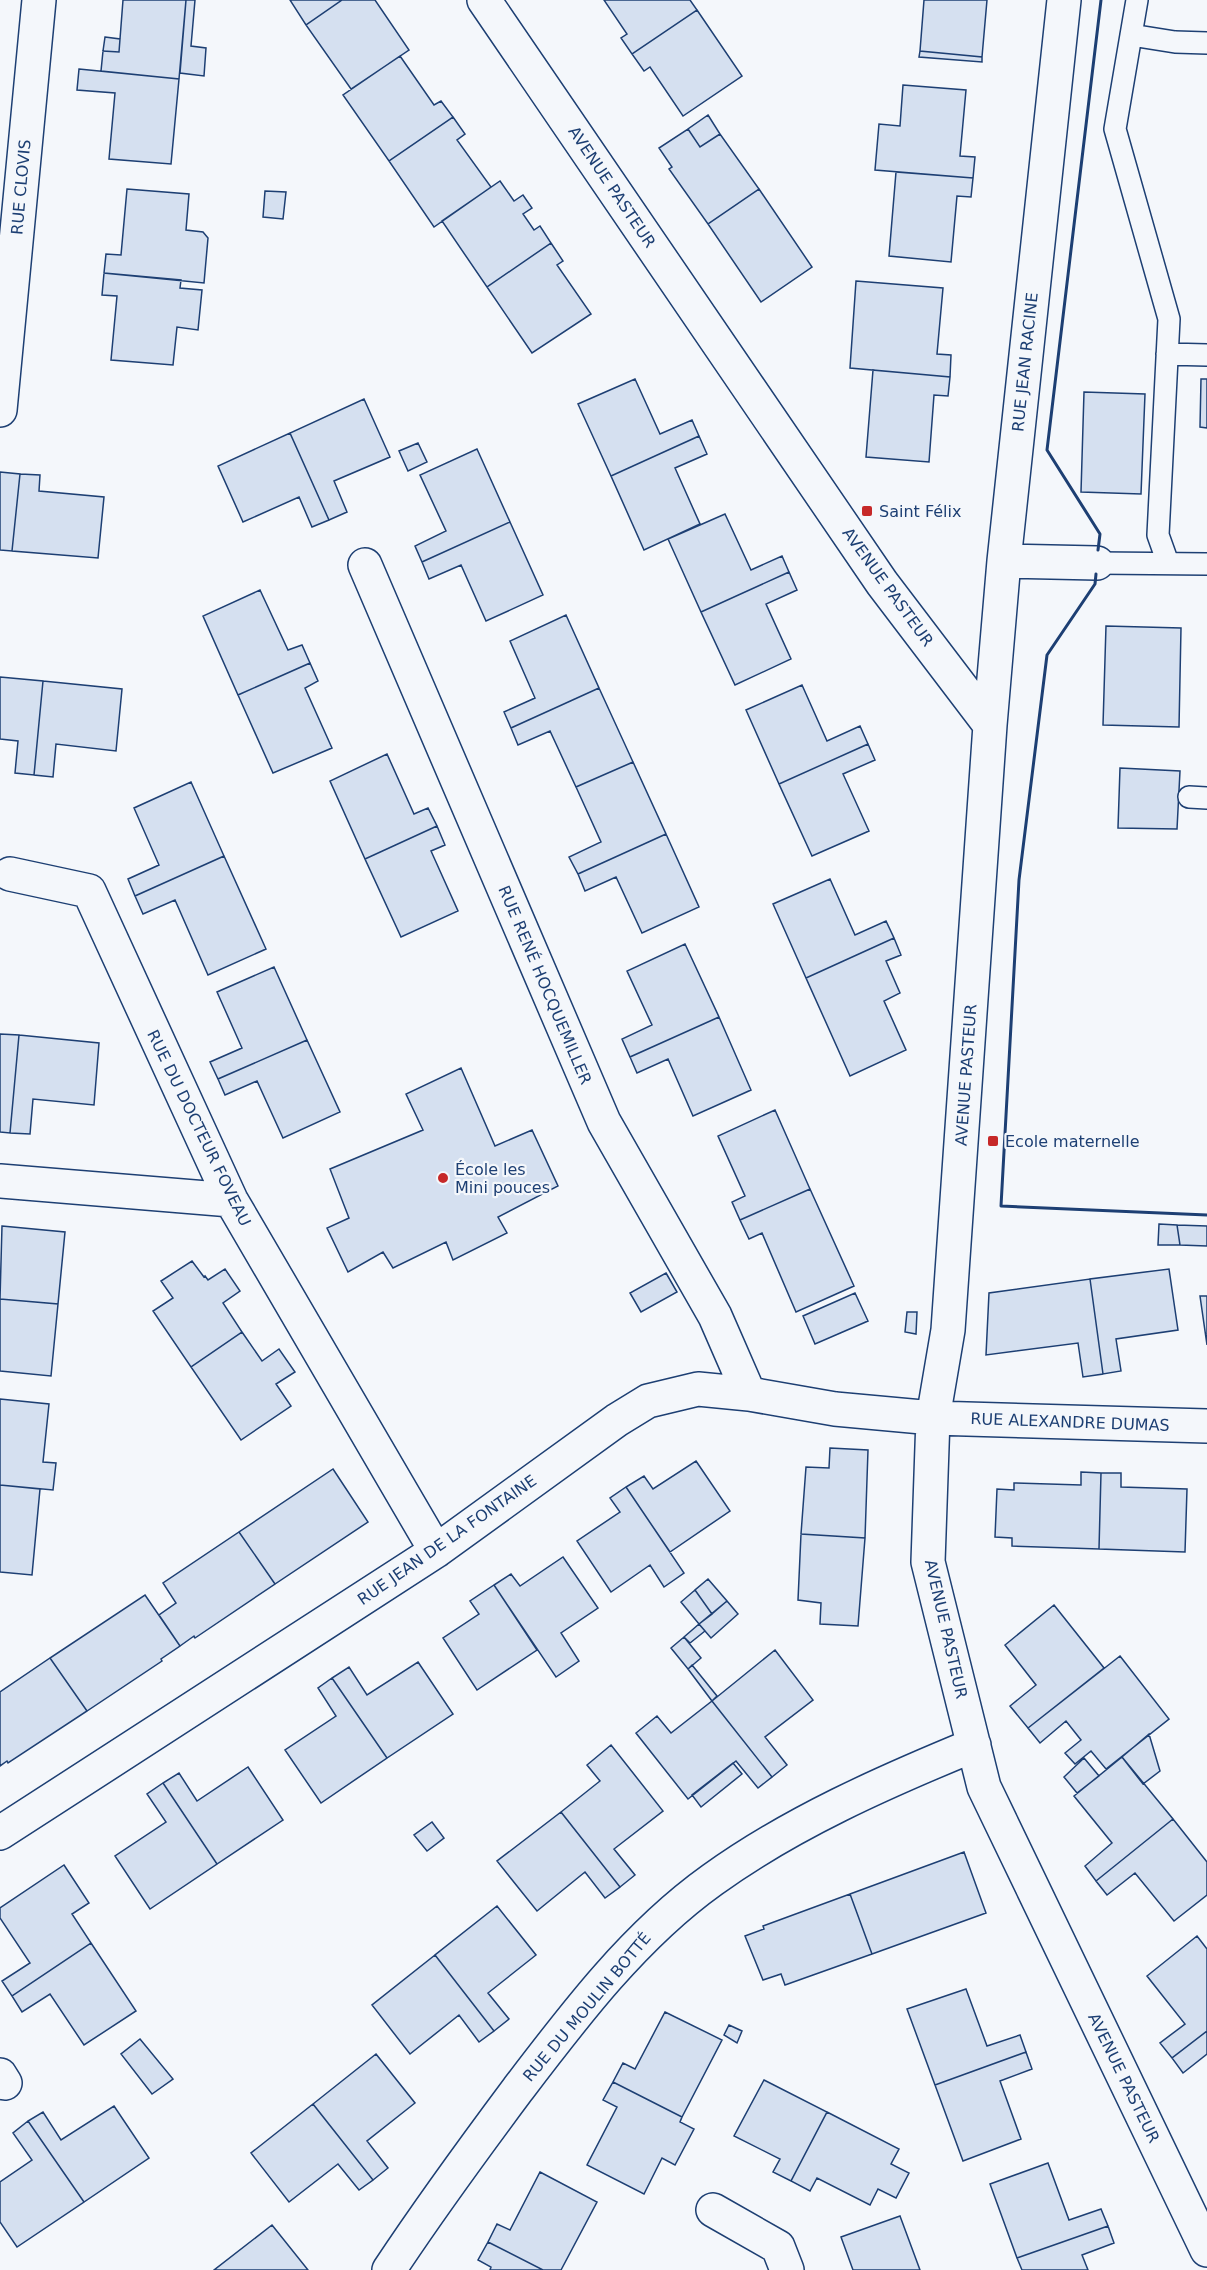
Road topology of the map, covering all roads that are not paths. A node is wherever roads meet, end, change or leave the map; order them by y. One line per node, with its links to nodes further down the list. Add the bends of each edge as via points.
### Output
1 (39, 0): 9 (street, RUE CLOVIS)
2 (484, 0): 15 (street, AVENUE PASTEUR, via 882,583)
3 (1064, 0): 10 (street, RUE JEAN RACINE)
4 (1137, 0): 5 (lane)
5 (1131, 35): 6 (lane); 7 (lane, via 1115,129 1169,319)
6 (1207, 43)
7 (1167, 354): 8 (lane); 12 (lane, via 1158,536)
8 (1207, 355)
9 (0, 410)
10 (1004, 561): 11 (street); 15 (street, RUE JEAN RACINE)
11 (1097, 562): 12 (lane)
12 (1168, 563): 13 (lane)
13 (1207, 564)
14 (365, 565): 19 (street, RUE RENÉ HOCQUEMILLER, via 604,1122 715,1316)
15 (990, 725): 20 (street, AVENUE PASTEUR, via 948,1330)
16 (10, 874): 18 (street, RUE DU DOCTEUR FOVEAU, via 89,891)
17 (0, 1181): 18 (street)
18 (231, 1200): 22 (street, RUE DU DOCTEUR FOVEAU)
19 (749, 1394): 20 (street, RUE JEAN DE LA FONTAINE, via 835,1409); 22 (street, RUE JEAN DE LA FONTAINE, via 698,1389 648,1401)
20 (933, 1418): 21 (street, RUE ALEXANDRE DUMAS); 23 (street, AVENUE PASTEUR, via 928,1562)
21 (1207, 1426)
22 (436, 1551): 24 (street, RUE JEAN DE LA FONTAINE)
23 (974, 1745): 26 (street, AVENUE PASTEUR, via 984,1787); 27 (street, RUE DU MOULIN BOTTÉ, via 822,1813 711,1880 645,1936 551,2046)
24 (0, 1833)
25 (713, 2210): 28 (street, via 778,2247)
26 (1207, 2250)
27 (389, 2270)
28 (787, 2270)

